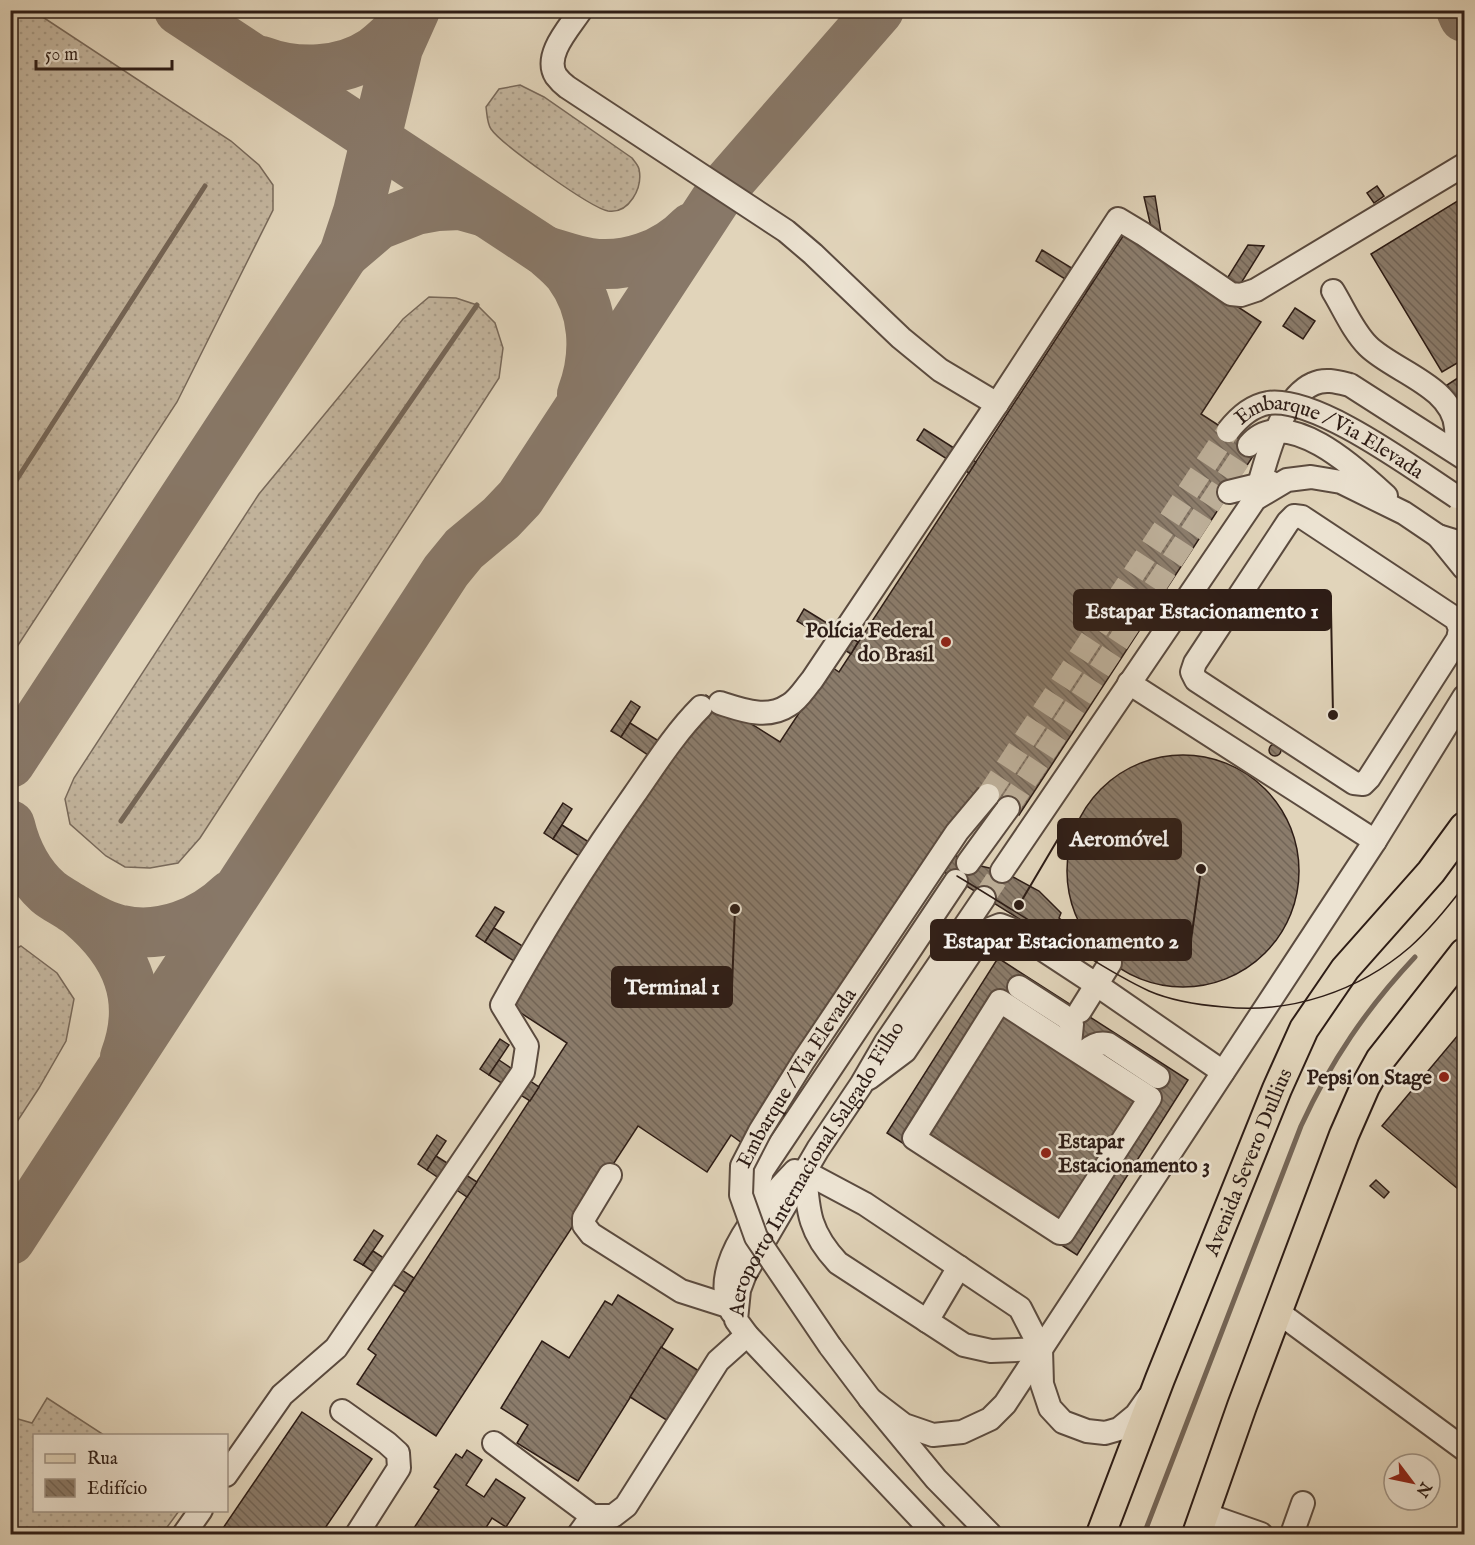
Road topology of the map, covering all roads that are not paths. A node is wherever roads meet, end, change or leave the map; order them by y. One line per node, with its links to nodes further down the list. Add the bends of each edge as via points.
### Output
1 (580, 10): 4 (street, via 552,60 555,75 567,87 786,231 940,370)
2 (1464, 165): 4 (street, via 1241,296 1231,294 1118,219)
3 (1333, 291): 8 (street, via 1368,346 1439,394 1456,425)
4 (997, 404): 51 (street, via 824,664 789,705 753,714 710,705 685,723 540,935 501,1005 527,1046 523,1072 336,1348 282,1395)
5 (1278, 429): 7 (street, via 1256,436); 8 (street, via 1295,396 1314,383 1333,381 1350,386); 9 (street); 12 (street, via 1312,440 1345,459)
6 (1228, 431): 11 (street, Embarque / Via Elevada, bridge, via 1243,413 1267,404 1293,406 1343,424)
7 (1249, 445)
8 (1459, 454)
9 (1257, 491): 10 (street); 12 (street, via 1287,480 1311,477 1341,482); 16 (street)
10 (1229, 492)
11 (1461, 499)
12 (1404, 513): 13 (street)
13 (1438, 536): 14 (street); 15 (street)
14 (1464, 544)
15 (1464, 568)
16 (1129, 683): 20 (street); 26 (street)
17 (1464, 697): 25 (street)
18 (1268, 727): 19 (street); 19 (street, via 1196,680 1192,672 1287,522 1294,516 1302,517 1456,619 1460,629 1458,639 1363,784 1354,783); 20 (street)
19 (1303, 750): 21 (street)
20 (1250, 765): 21 (street)
21 (1282, 782): 25 (street)
22 (988, 795): 47 (street, Embarque / Via Elevada, bridge, via 957,832 804,1060 742,1166 741,1195 756,1237)
23 (1008, 808): 40 (street, via 762,1171)
24 (1464, 827): 46 (main road, Avenida Severo Dullius, via 1431,872 1345,969 1304,1029)
25 (1375, 841): 34 (street)
26 (1002, 871)
27 (984, 898): 36 (street, Aeroporto Internacional Salgado Filho)
28 (1464, 952): 42 (main road, via 1372,1074 1344,1135)
29 (1110, 963): 30 (street)
30 (1097, 985): 32 (street); 34 (street); 36 (street, via 1012,930 1000,925 990,929 905,1051)
31 (1019, 987): 33 (street, via 1067,1018)
32 (1080, 1011)
33 (1077, 1049): 33 (street, via 1150,1098 1063,1233 915,1140 914,1135 1000,1001); 35 (street, via 1100,1042 1108,1044)
34 (1223, 1072): 45 (street)
35 (1158, 1077)
36 (861, 1085): 37 (street, Aeroporto Internacional Salgado Filho)
37 (818, 1149): 38 (street, Aeroporto Internacional Salgado Filho); 40 (street)
38 (805, 1172): 41 (street, via 865,1204); 43 (street, Aeroporto Internacional Salgado Filho, via 745,1274 739,1290); 44 (street, via 812,1225 823,1247 854,1275)
39 (610, 1175): 43 (street, via 584,1218 591,1234 681,1291)
40 (756, 1215): 43 (street, via 725,1278 725,1293)
41 (959, 1267): 44 (street); 45 (street, via 1020,1308)
42 (1278, 1312): 50 (street); 55 (main road)
43 (737, 1320): 54 (street, via 718,1361 626,1506 613,1516); 59 (street, Aeroporto Internacional Salgado Filho)
44 (927, 1321): 45 (street, via 964,1345 991,1352)
45 (1041, 1349): 46 (street, via 1042,1384 1050,1408 1063,1422 1087,1431 1105,1433 1119,1429 1136,1414); 47 (street, via 1005,1404 990,1419 962,1432 933,1435 904,1425)
46 (1160, 1379): 61 (main road, Avenida Severo Dullius)
47 (870, 1400): 60 (street, Embarque / Via Elevada, via 936,1479)
48 (342, 1411): 57 (street, via 398,1454 399,1467)
49 (494, 1443): 54 (street)
50 (1464, 1449)
51 (228, 1472)
52 (1303, 1503): 63 (street)
53 (200, 1512): 56 (street)
54 (592, 1516): 58 (street)
55 (1200, 1524): 62 (street)
56 (184, 1534)
57 (357, 1534)
58 (579, 1534)
59 (935, 1534)
60 (990, 1534)
61 (1101, 1534)
62 (1261, 1534)
63 (1292, 1534)

